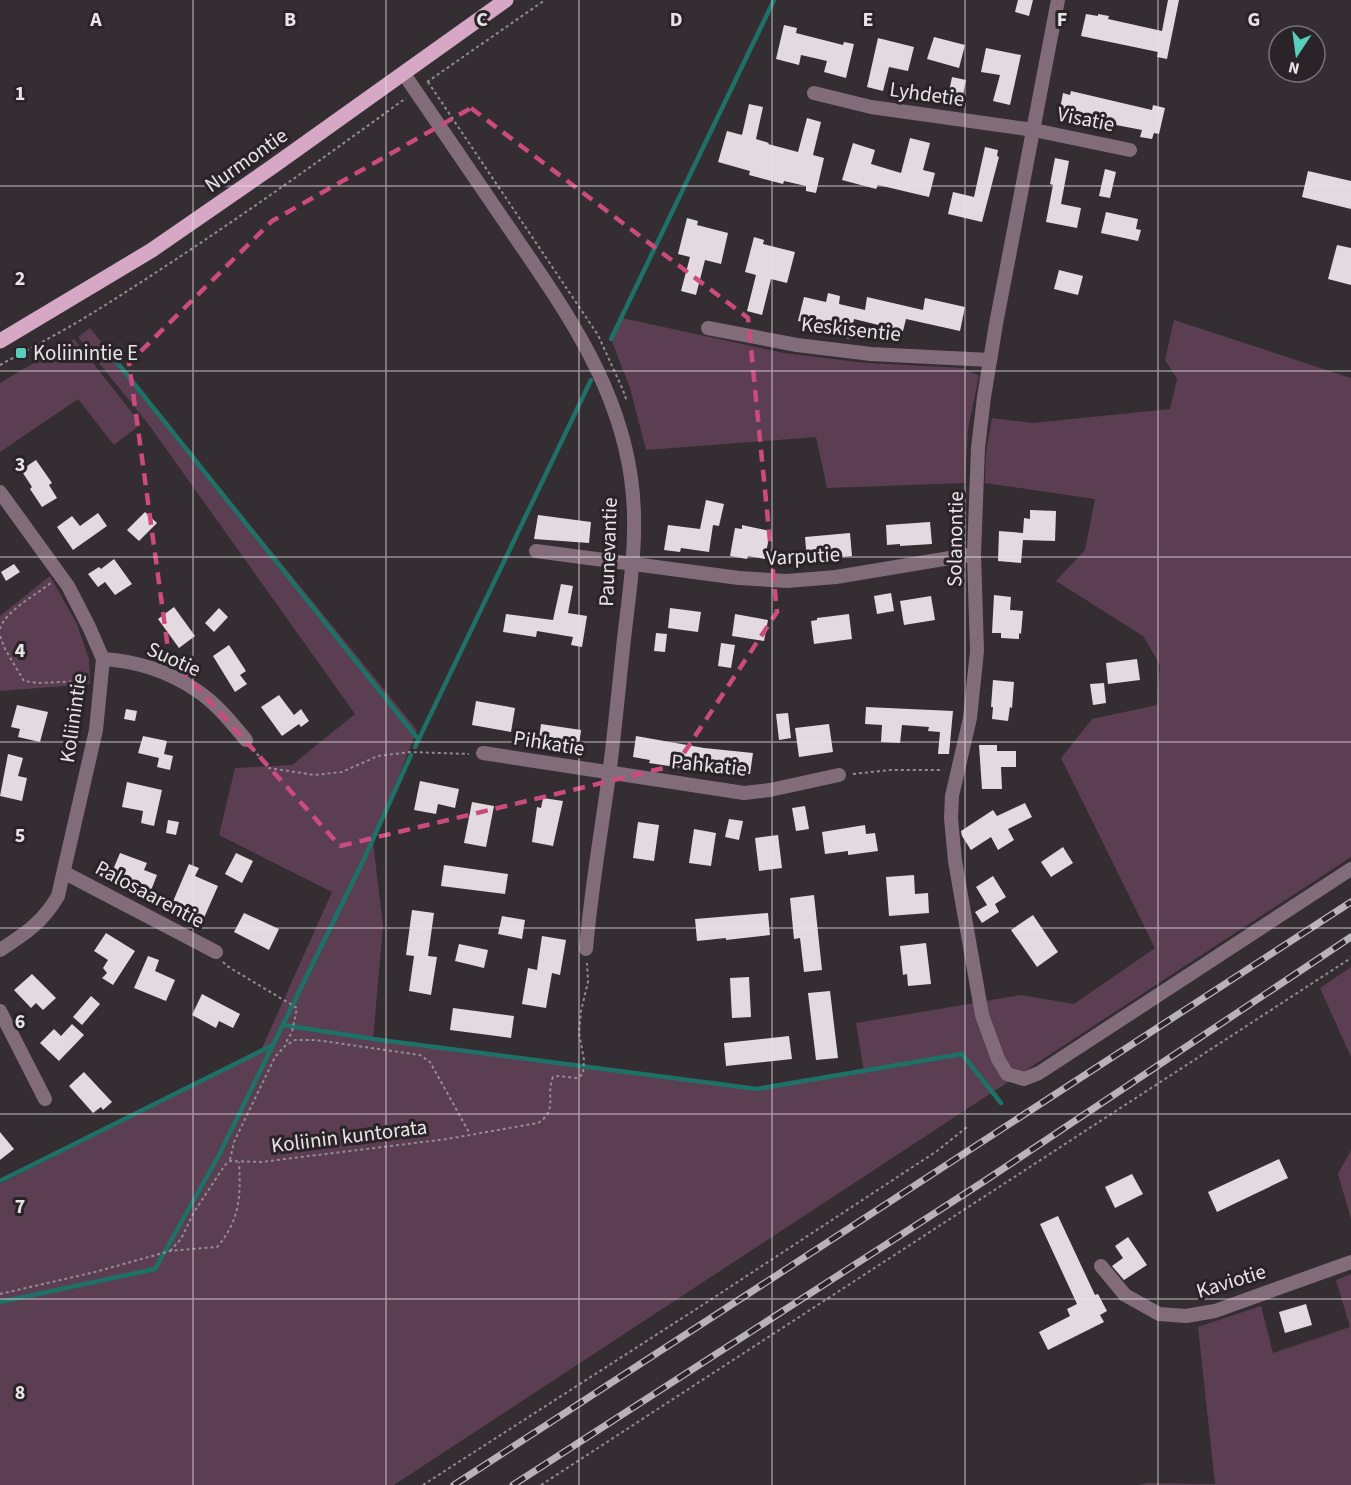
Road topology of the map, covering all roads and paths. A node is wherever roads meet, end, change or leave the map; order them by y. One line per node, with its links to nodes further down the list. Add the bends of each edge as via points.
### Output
1 (506, 0): 4 (main road, Nurmontie)
2 (544, 0): 5 (path)
3 (1058, 0): 7 (street, Solanontie)
4 (404, 74): 5 (street, Paunevantie); 10 (main road, Nurmontie, via 152,250)
5 (416, 91): 12 (path, via 180,257); 16 (street, Paunevantie, via 550,289 608,391 631,478 635,517)
6 (814, 93): 7 (street, Lyhdetie, via 871,107)
7 (1034, 130): 8 (street, Visatie); 11 (street, Solanontie)
8 (1130, 150)
9 (708, 328): 11 (street, Keskisentie, via 871,354)
10 (0, 341)
11 (990, 360): 15 (street, Solanontie, via 978,448)
12 (0, 365)
13 (0, 492): 17 (street, Koliinintie)
14 (536, 551): 16 (street, Varputie)
15 (974, 554): 16 (street, Varputie, via 836,577 787,581); 24 (street, Solanontie, via 978,651 970,718)
16 (633, 563): 25 (street, Paunevantie)
17 (61, 576): 18 (path, via 7,615); 20 (street, Koliinintie)
18 (0, 629)
19 (0, 636): 21 (path, via 24,681)
20 (103, 659): 21 (street, Koliinintie); 22 (street, Suotie, via 124,660 156,670 196,690)
21 (101, 680): 28 (street, Koliinintie, via 96,729)
22 (246, 740): 23 (path, via 269,768 315,775 342,772 378,756 410,752)
23 (483, 753): 25 (street, Pihkatie)
24 (958, 771): 26 (path, via 890,770); 27 (street, Solanontie, via 951,818 955,861 982,1015 1007,1074 1024,1079)
25 (609, 773): 26 (street, Pahkatie, via 744,792); 29 (street, Paunevantie)
26 (840, 775)
27 (1351, 868)
28 (65, 873): 30 (street, Koliinintie, via 48,912); 31 (street, Palosaarentie)
29 (586, 949): 37 (path, Koliinin kuntorata, via 588,982 579,1033 583,1074 577,1078 553,1077 550,1110 538,1123)
30 (0, 950)
31 (216, 952): 34 (path, via 227,966 296,1007)
32 (1351, 958): 45 (path)
33 (0, 1011): 35 (street)
34 (285, 1046): 37 (path, Koliinin kuntorata, via 295,1040 316,1040 420,1055 430,1062); 38 (path, Koliinin kuntorata, via 275,1057 234,1142)
35 (45, 1099)
36 (967, 1127): 44 (path, via 701,1306)
37 (470, 1134): 39 (path, Koliinin kuntorata)
38 (230, 1161): 39 (path, Koliinin kuntorata); 40 (path, Koliinin kuntorata)
39 (239, 1162): 40 (path, via 239,1204 226,1236 217,1247)
40 (170, 1251): 43 (path)
41 (1351, 1262): 42 (street, Kaviotie, via 1215,1311 1186,1316 1159,1314 1125,1294)
42 (1101, 1266)
43 (0, 1294)
44 (423, 1485)
45 (541, 1485)

